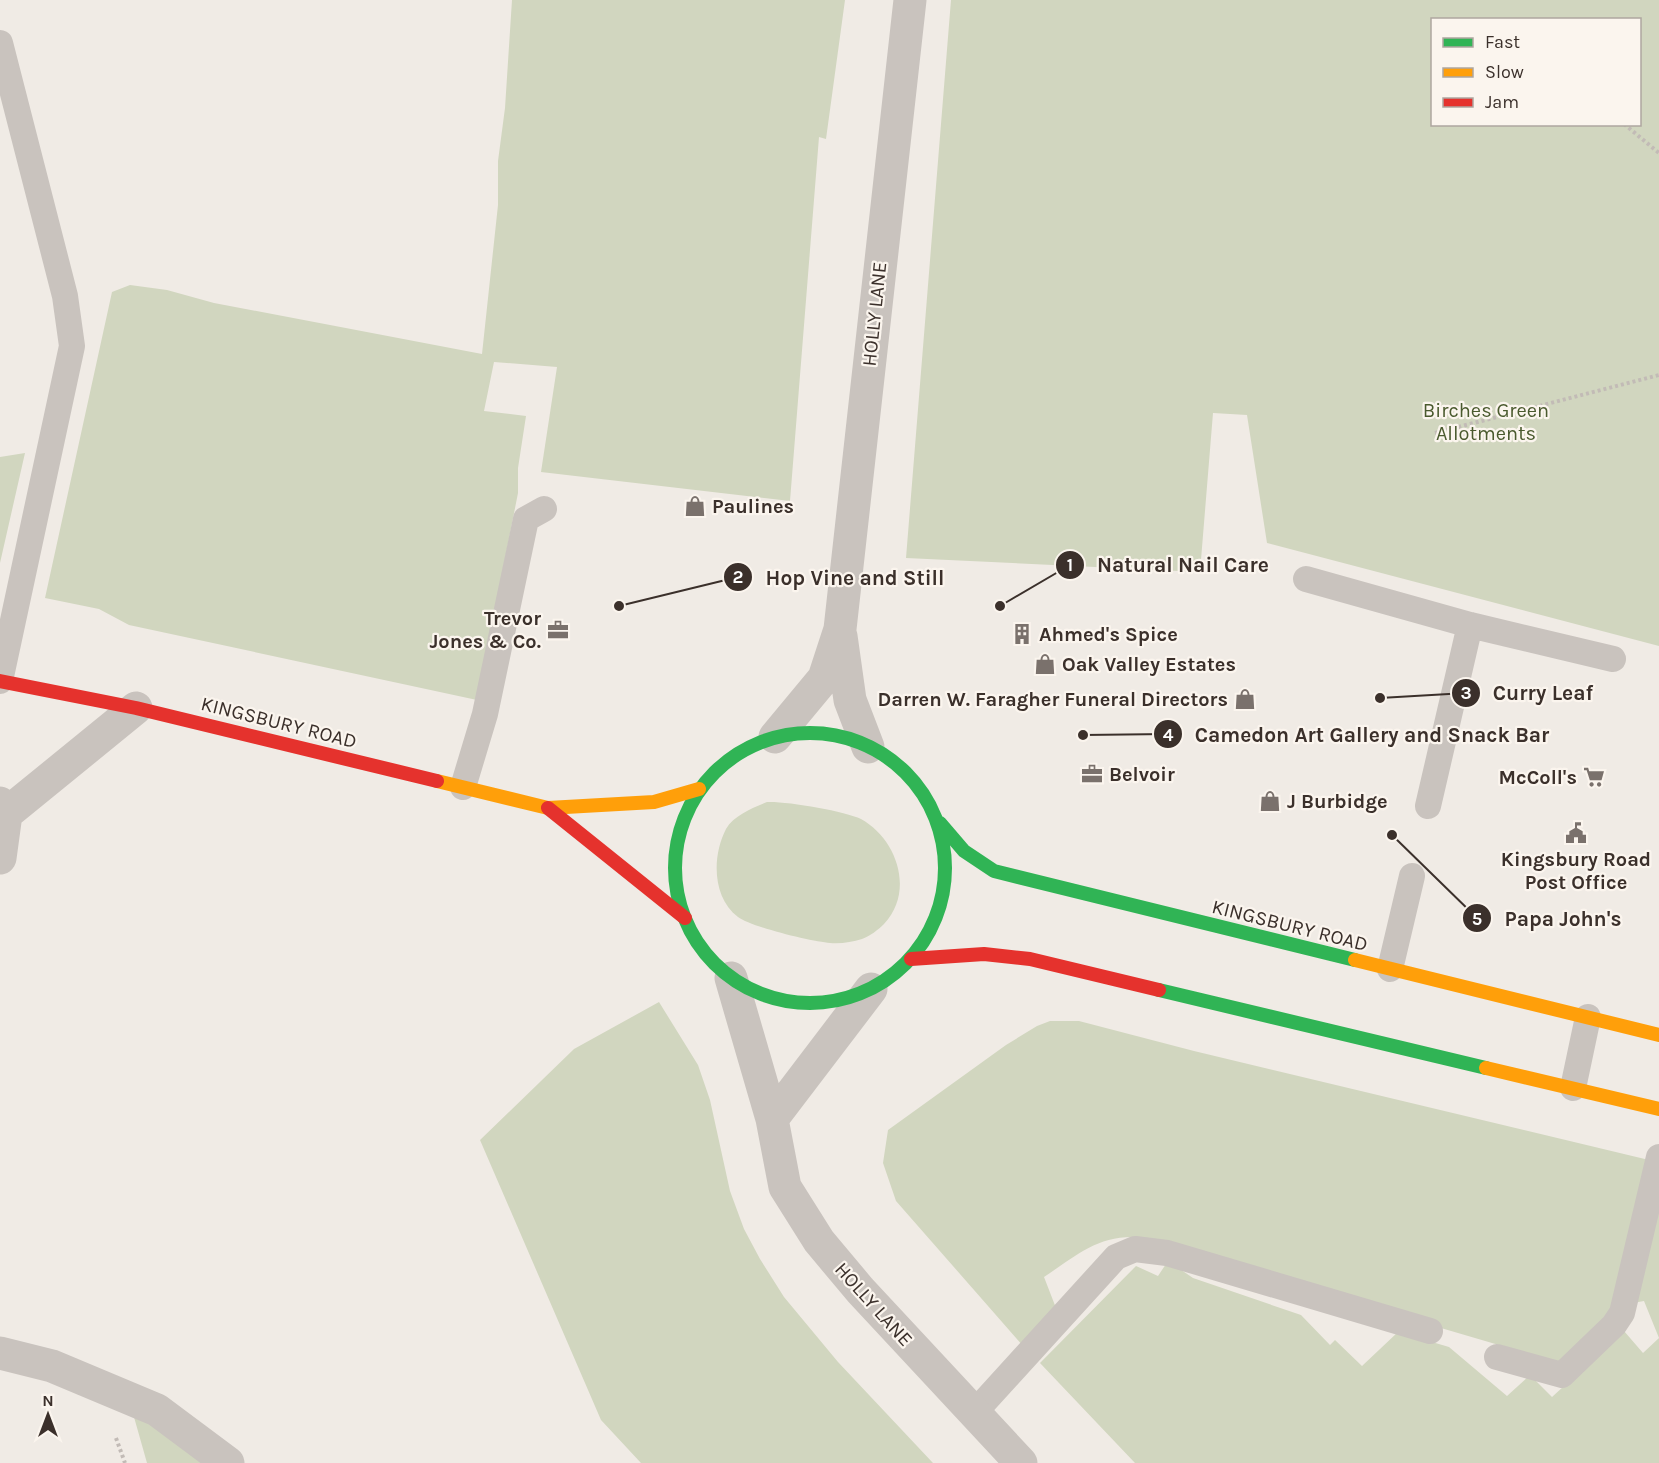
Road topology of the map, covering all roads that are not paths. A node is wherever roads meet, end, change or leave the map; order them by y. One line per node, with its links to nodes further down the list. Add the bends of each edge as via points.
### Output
1 (910, 0): 6 (street, HOLLY LANE)
2 (0, 43): 8 (lane, via 65,296 72,346)
3 (544, 509): 12 (lane, via 526,519 485,714)
4 (1306, 579): 5 (lane)
5 (1470, 625): 7 (lane); 14 (lane)
6 (840, 629): 10 (street, HOLLY LANE, via 824,678); 11 (street, HOLLY LANE, via 850,700)
7 (1613, 659)
8 (0, 681): 9 (street, KINGSBURY ROAD)
9 (136, 708): 12 (street, KINGSBURY ROAD); 16 (street)
10 (775, 737): 11 (street, via 805,731 830,732); 13 (street, via 747,746 721,764)
11 (868, 747): 17 (street, via 917,786)
12 (463, 787): 15 (street, KINGSBURY ROAD)
13 (699, 789): 15 (street, KINGSBURY ROAD, via 654,802); 20 (street, via 678,833 675,884)
14 (1428, 806)
15 (548, 808): 20 (street, KINGSBURY ROAD)
16 (3, 809): 18 (street)
17 (933, 814): 21 (street, via 944,841 946,884 933,928); 22 (street, KINGSBURY ROAD, via 964,851 994,871)
18 (0, 858)
19 (1412, 876): 22 (lane)
20 (685, 918): 23 (street, via 702,949)
21 (911, 958): 24 (street, via 894,975); 27 (street, via 984,954 1030,959)
22 (1390, 969): 25 (street, KINGSBURY ROAD)
23 (731, 978): 24 (street, via 778,999 805,1003 845,998); 29 (street, HOLLY LANE)
24 (871, 989): 29 (street)
25 (1588, 1017): 26 (street, KINGSBURY ROAD); 27 (lane)
26 (1659, 1035)
27 (1573, 1088): 28 (street)
28 (1659, 1109)
29 (772, 1119): 34 (street, HOLLY LANE, via 785,1187 819,1241)
30 (1659, 1157): 33 (lane, via 1622,1313 1614,1325 1562,1374)
31 (1431, 1331): 34 (lane, via 1167,1253 1135,1249 1116,1257)
32 (0, 1353): 35 (street, via 52,1366 157,1410)
33 (1497, 1357)
34 (974, 1413): 36 (street, HOLLY LANE)
35 (228, 1463)
36 (1021, 1463)

